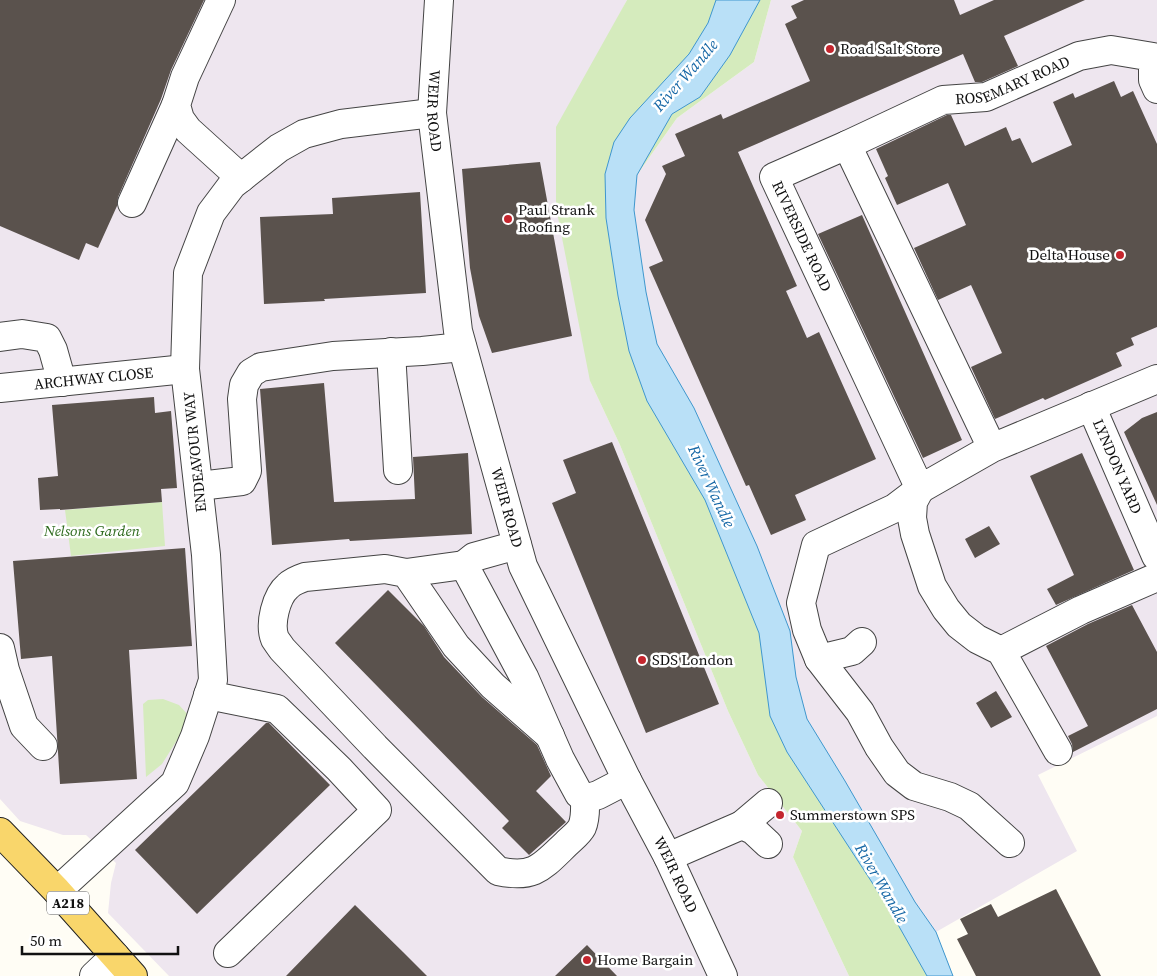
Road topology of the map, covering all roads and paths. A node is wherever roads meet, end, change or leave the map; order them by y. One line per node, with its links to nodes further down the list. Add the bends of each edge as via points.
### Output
1 (221, 0): 5 (street)
2 (439, 0): 6 (street, WEIR ROAD)
3 (1155, 55): 4 (street, ROSEMARY ROAD, via 1153,80); 7 (street, ROSEMARY ROAD, via 1111,50 1079,56 986,97 943,100)
4 (1157, 89)
5 (176, 104): 8 (street, via 180,119 188,130); 9 (street)
6 (432, 113): 8 (street, ENDEAVOUR WAY, via 341,124 304,134 279,148); 11 (street, WEIR ROAD)
7 (847, 144): 18 (street); 21 (street, RIVERSIDE ROAD, via 774,177)
8 (241, 178): 13 (street, ENDEAVOUR WAY, via 211,213 188,274)
9 (132, 203)
10 (0, 337): 15 (street, via 22,334 46,338)
11 (462, 347): 12 (street); 22 (street, WEIR ROAD)
12 (391, 352): 19 (street); 20 (street, via 333,356 261,367 251,373 244,385 242,399 247,460 242,481)
13 (185, 369): 15 (street, ARCHWAY CLOSE); 20 (street, ENDEAVOUR WAY)
14 (1157, 379): 17 (street)
15 (62, 382): 16 (street, ARCHWAY CLOSE)
16 (0, 388)
17 (1091, 406): 18 (street); 24 (street, LYNDON YARD)
18 (992, 448): 21 (street)
19 (398, 470)
20 (199, 486): 30 (street, ENDEAVOUR WAY, via 213,680)
21 (920, 489): 28 (street, via 913,502 912,518 932,586 959,625 977,639); 29 (street, via 895,508 816,545 801,603 807,630)
22 (517, 545): 23 (street, via 474,557); 34 (street, WEIR ROAD, via 523,566)
23 (464, 565): 25 (street); 31 (street, via 524,677)
24 (1157, 566): 28 (street, via 1081,610)
25 (406, 573): 31 (street, via 462,652 492,686); 35 (street, via 385,568 306,576 296,580 279,599 273,627 275,638 368,740 498,871 527,873 542,868 582,828)
26 (862, 642): 29 (street, via 852,651)
27 (0, 648): 32 (street, via 24,726)
28 (1001, 650): 33 (street)
29 (819, 659): 39 (street, via 860,712 897,773 914,786 969,806)
30 (208, 695): 42 (street, ENDEAVOUR WAY, via 175,783); 43 (street, via 277,709 377,810)
31 (550, 736): 35 (street, via 578,794)
32 (44, 746)
33 (1058, 751)
34 (627, 780): 35 (street); 41 (street, WEIR ROAD)
35 (585, 799)
36 (768, 804): 37 (street)
37 (742, 825): 40 (street); 41 (street)
38 (0, 832): 42 (main road, A218)
39 (1010, 843)
40 (768, 844)
41 (668, 857): 47 (street, WEIR ROAD)
42 (57, 891): 44 (main road, A218)
43 (228, 953)
44 (115, 956): 45 (street); 46 (main road, A218)
45 (94, 976)
46 (133, 976)
47 (723, 976)

